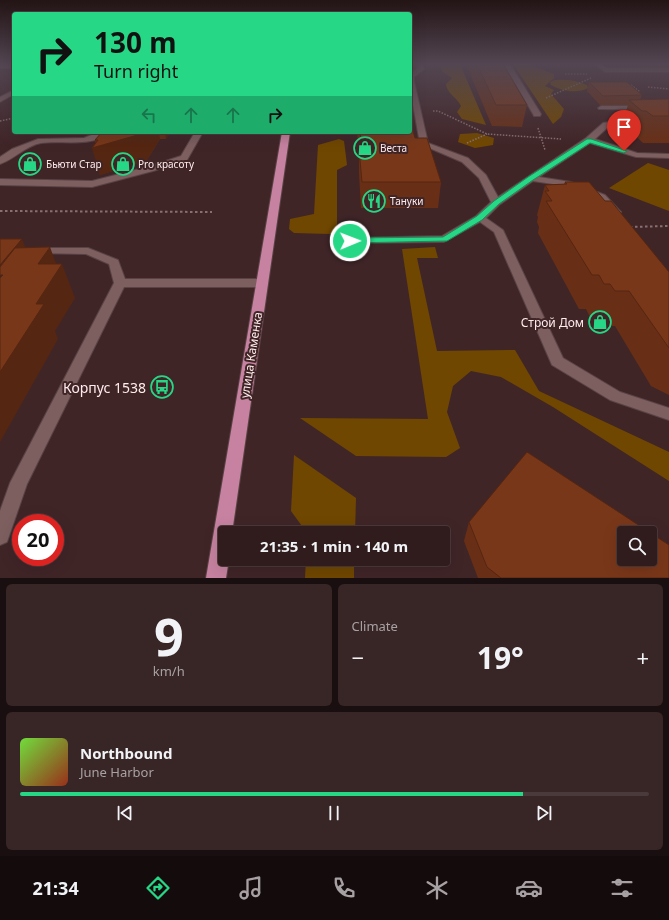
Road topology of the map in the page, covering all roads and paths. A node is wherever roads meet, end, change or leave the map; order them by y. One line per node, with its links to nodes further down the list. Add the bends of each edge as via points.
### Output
1 (523, 91): 8 (lane)
2 (561, 91): 8 (path)
3 (634, 91): 4 (path)
4 (640, 91)
5 (12, 93): 7 (lane)
6 (413, 97): 11 (lane)
7 (0, 100)
8 (531, 104): 12 (lane)
9 (601, 108): 10 (lane)
10 (669, 108)
11 (418, 111): 19 (path, via 438,111 487,134); 26 (lane, via 424,144 465,160 483,177)
12 (537, 114): 19 (path)
13 (12, 118): 14 (path)
14 (0, 121)
15 (669, 121): 20 (lane, via 621,122 606,125)
16 (101, 134): 22 (lane, via 85,140 41,141 20,149)
17 (198, 134): 25 (lane, via 184,158 92,184)
18 (286, 134): 35 (main road, улица Каменка)
19 (541, 138): 20 (path); 23 (path)
20 (589, 140): 21 (lane, via 636,155); 23 (lane)
21 (669, 156)
22 (0, 161)
23 (550, 166): 24 (lane)
24 (531, 178): 26 (lane); 31 (lane, via 568,184 602,197)
25 (0, 182)
26 (496, 203): 29 (lane)
27 (0, 211): 28 (path)
28 (212, 212)
29 (480, 218): 32 (lane, via 444,239); 36 (lane, via 498,230 558,361 615,396)
30 (669, 226): 31 (path)
31 (630, 227)
32 (350, 241)
33 (22, 251): 34 (lane, via 88,252 114,262)
34 (120, 283): 35 (lane); 37 (lane, via 19,483)
35 (262, 283): 38 (main road, улица Каменка)
36 (669, 414)
37 (0, 536)
38 (216, 578)

